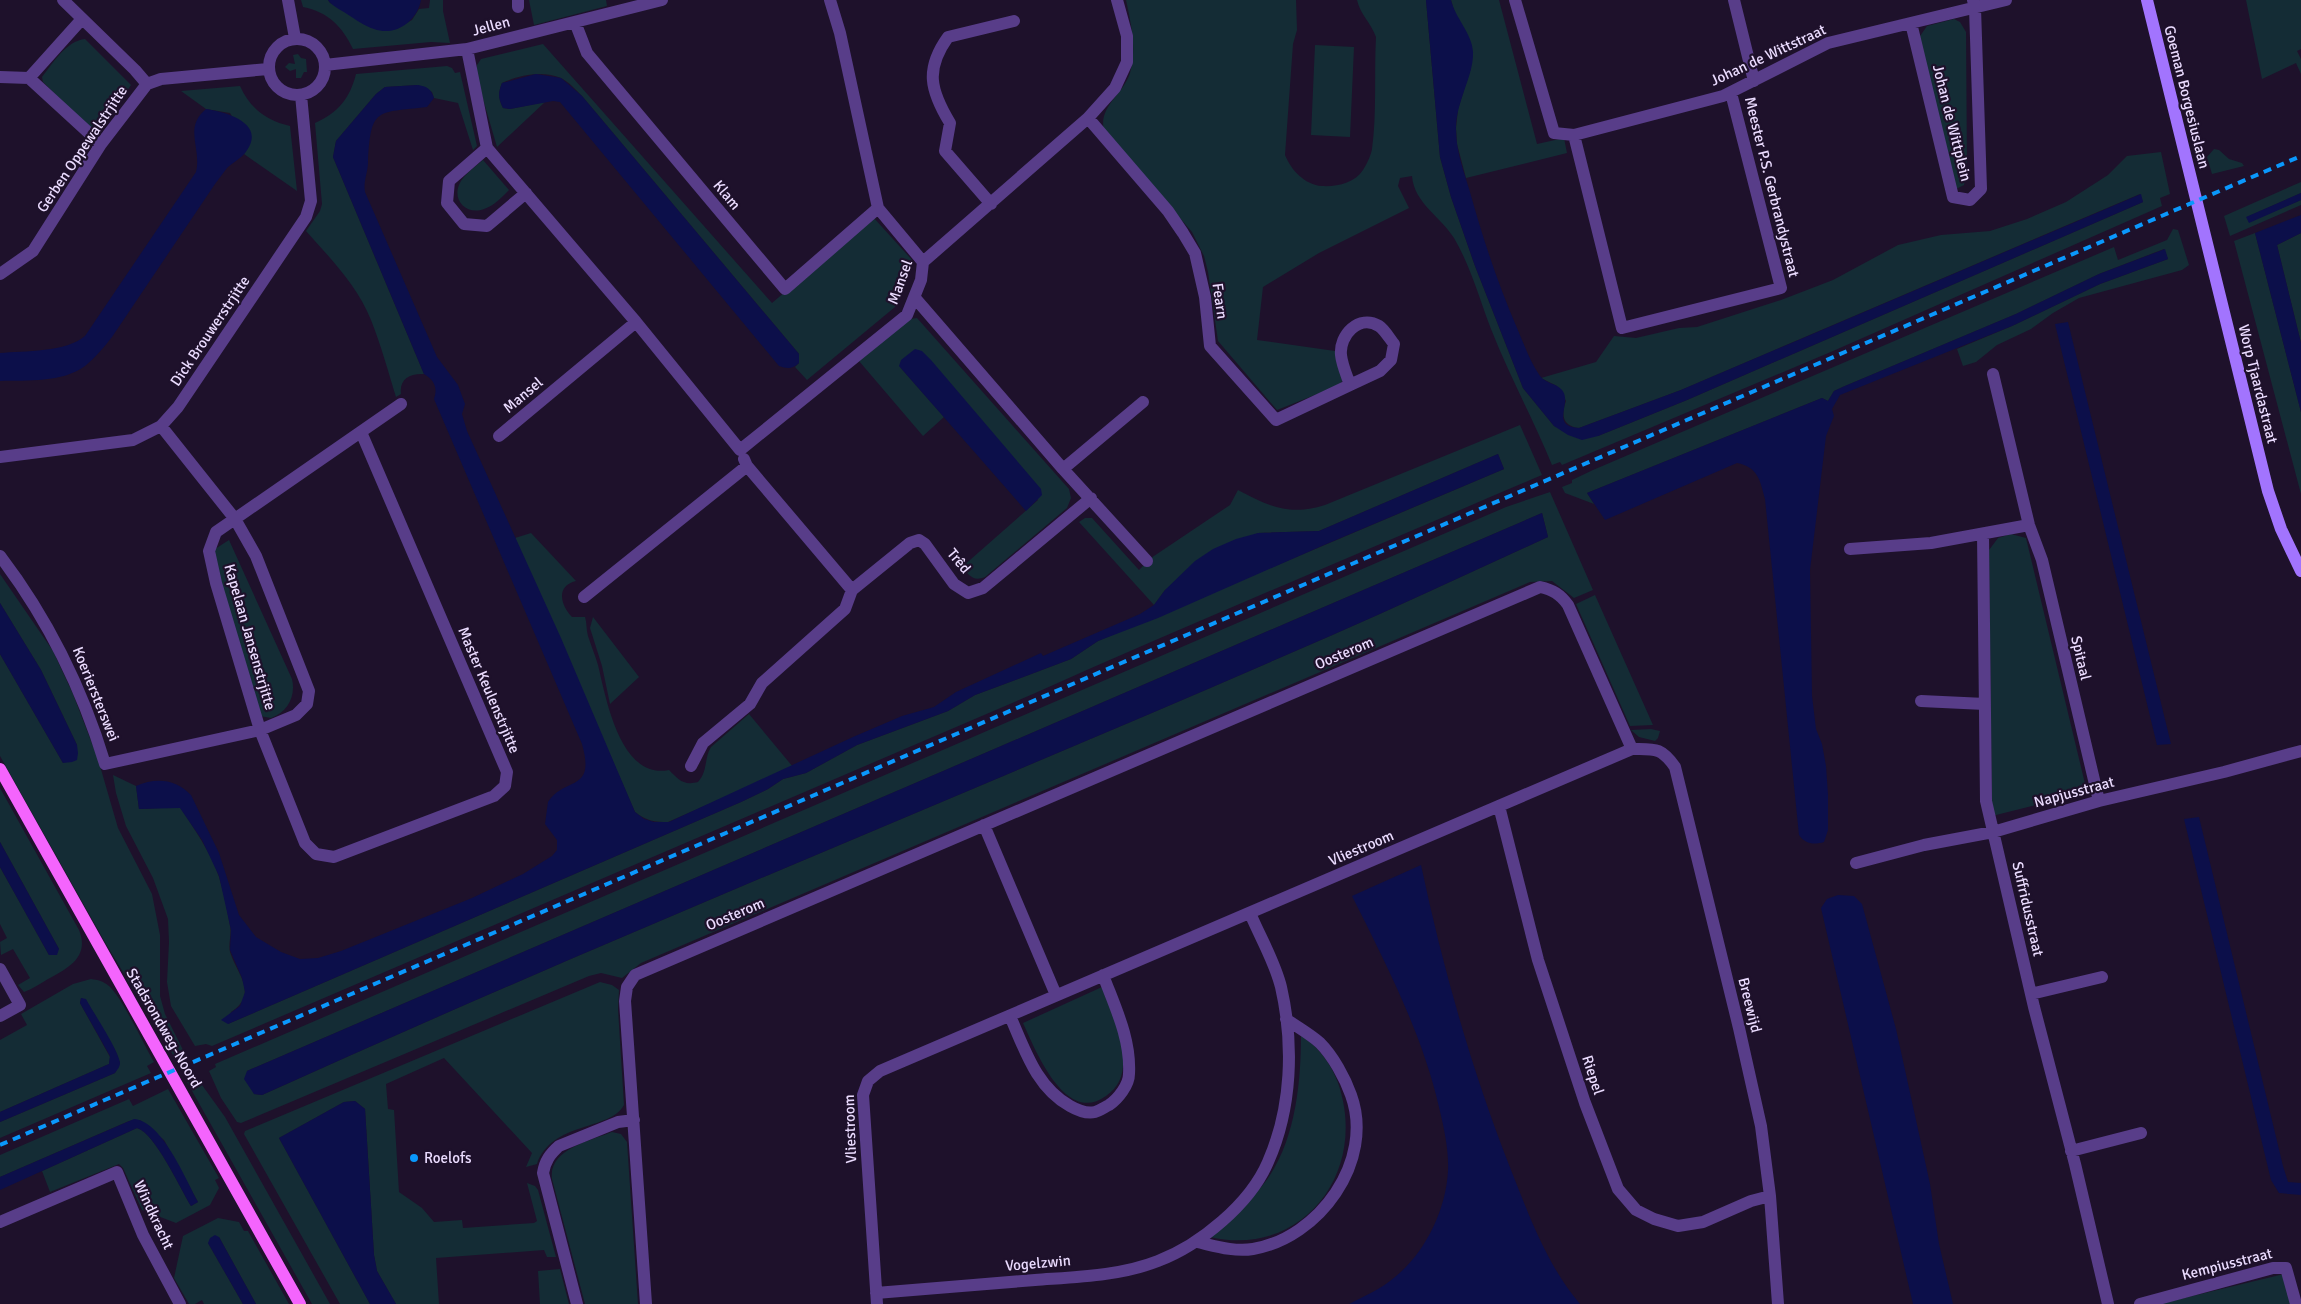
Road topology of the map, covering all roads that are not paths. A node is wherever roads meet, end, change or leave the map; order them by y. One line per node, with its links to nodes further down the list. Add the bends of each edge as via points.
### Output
1 (63, 0): 12 (street)
2 (288, 0): 16 (street)
3 (662, 0): 11 (street, Jellen)
4 (830, 0): 33 (street)
5 (1117, 0): 26 (street, Mansel, via 1127,36 1127,62 1115,88)
6 (1515, 0): 27 (street, via 1554,134)
7 (1734, 0): 22 (street)
8 (2006, 0): 10 (street, Johan de Wittstraat)
9 (2147, 0): 31 (main road, Goeman Borgesiuslaan)
10 (1974, 4): 15 (street, Johan de Wittstraat); 15 (street, Johan de Wittplein, via 1981,189 1970,200 1953,197)
11 (621, 5): 14 (street, Jellen)
12 (82, 18): 21 (street); 23 (street)
13 (1014, 21): 32 (street, via 948,37 937,52 932,71 938,101 950,123 945,151)
14 (575, 22): 17 (street, Jellen); 33 (street, Klam, via 586,53 785,289)
15 (1911, 23): 22 (street, Johan de Wittstraat, via 1828,43)
16 (295, 38): 18 (street, via 316,45 323,54); 19 (street, via 275,48)
17 (467, 49): 18 (street, Jellen); 29 (street)
18 (325, 65): 25 (street, via 319,85)
19 (268, 69): 23 (street, Gerben Oppewalstrjitte, via 161,79); 25 (street, via 271,80 279,89)
20 (0, 77): 21 (street)
21 (29, 78): 28 (street)
22 (1754, 81): 24 (street, Johan de Wittstraat)
23 (147, 84): 28 (street, Gerben Oppewalstrjitte)
24 (1732, 92): 27 (street, Johan de Wittstraat); 27 (street, Meester P.S. Gerbrandystraat, via 1780,288 1622,328)
25 (300, 95): 42 (street, Dick Brouwerstrjitte, via 311,201 306,217 178,407)
26 (1088, 118): 32 (street, Mansel); 39 (street, Fearn, via 1183,233 1195,254 1205,297 1210,346 1276,420)
27 (1574, 136)
28 (101, 144): 35 (street, Gerben Oppewalstrjitte, via 34,251)
29 (487, 148): 30 (street); 30 (street, via 449,181 447,203 464,224 487,226)
30 (526, 193): 37 (street)
31 (2196, 201): 56 (main road, Worp Tjaardastraat, via 2268,491 2281,529)
32 (991, 204): 34 (street, Mansel)
33 (878, 208): 34 (street)
34 (924, 262): 36 (street, Mansel)
35 (0, 274)
36 (915, 298): 45 (street, Mansel, via 907,315); 48 (street)
37 (636, 322): 44 (street, Mansel); 45 (street)
38 (1993, 374): 51 (street, Spitaal)
39 (1350, 385): 39 (street, Fearn, via 1380,371 1391,360 1394,344 1379,326 1367,323 1353,326 1343,338 1341,355)
40 (1143, 402): 48 (street)
41 (401, 404): 43 (street)
42 (160, 426): 46 (street, Dick Brouwerstrjitte, via 133,440); 50 (street, Kapelaan Jansenstrjitte)
43 (361, 432): 50 (street); 61 (street, Master Keulenstrjitte, via 507,772 505,786 494,796 334,857 316,854 305,843)
44 (499, 436)
45 (740, 450): 47 (street)
46 (0, 456)
47 (747, 466): 57 (street); 58 (street)
48 (1063, 468): 49 (street)
49 (1091, 498): 55 (street); 57 (street, Trêd, via 983,588 968,593 954,584 919,540 910,543)
50 (235, 518): 61 (street, Kapelaan Jansenstrjitte, via 216,532 209,551); 61 (street, Kapelaan Jansenstrjitte, via 256,556 309,691 307,704 296,715)
51 (2028, 525): 52 (street); 66 (street, Spitaal, via 2042,560)
52 (1983, 534): 53 (street, via 1931,543); 60 (street)
53 (1850, 549)
54 (0, 556): 61 (street, Koeriersterswei, via 63,654 105,764)
55 (1147, 561)
56 (2300, 565)
57 (852, 590): 64 (street, Trêd, via 845,609 762,683 750,704 702,743)
58 (584, 598)
59 (1920, 701): 60 (street)
60 (1985, 704): 69 (street, via 1986,800)
61 (260, 730)
62 (1632, 749): 67 (street, Vliestroom); 68 (street, Oosterom, via 1568,605 1551,589 1540,588); 83 (street, Breewijd, via 1659,749 1675,767 1761,1126)
63 (2301, 751): 66 (street, Napjusstraat)
64 (690, 766)
65 (0, 769): 88 (main road, Stadsrondweg-Noord)
66 (2099, 800): 69 (street, Napjusstraat)
67 (1499, 806): 71 (street, Vliestroom); 83 (street, Riepel, via 1538,960 1585,1103 1618,1188 1636,1210 1678,1226 1703,1222)
68 (984, 825): 76 (street); 80 (street, Oosterom, via 635,975 627,987 625,1001)
69 (1993, 832): 70 (street, Napjusstraat); 75 (street, Suffridusstraat)
70 (1856, 863)
71 (1250, 914): 73 (street, Vliestroom); 79 (street, Vogelzwin, via 1280,986)
72 (0, 969): 77 (street, via 20,1005)
73 (1103, 975): 76 (street, Vliestroom); 78 (street, via 1123,1029 1129,1053 1129,1076 1111,1103 1095,1112 1078,1110 1064,1103 1042,1082)
74 (2102, 977): 75 (street)
75 (2031, 994): 82 (street, Suffridusstraat)
76 (1056, 995): 78 (street, Vliestroom)
77 (0, 1016)
78 (1010, 1016): 86 (street, Vliestroom, via 880,1071 868,1081 863,1095)
79 (1286, 1019): 85 (street, Vogelzwin, via 1289,1064 1286,1100 1268,1163 1231,1213); 85 (street, via 1320,1044 1338,1067 1352,1096 1356,1129 1344,1178 1328,1204 1308,1224 1278,1240 1253,1248 1229,1249)
80 (634, 1120): 89 (street, via 618,1122 559,1146 545,1163 543,1173); 90 (street, Oosterom)
81 (2141, 1133): 82 (street)
82 (2072, 1151): 92 (street, Suffridusstraat)
83 (1770, 1196): 91 (street, Breewijd)
84 (0, 1222): 87 (street, Windkracht, via 117,1172 143,1235)
85 (1197, 1242): 86 (street, Vogelzwin, via 1158,1261 1131,1269)
86 (876, 1298)
87 (180, 1304)
88 (300, 1304)
89 (577, 1304)
90 (646, 1304)
91 (1778, 1304)
92 (2108, 1304)
93 (2140, 1304): 94 (street, Kempiusstraat, via 2273,1268 2286,1268)
94 (2296, 1304)

